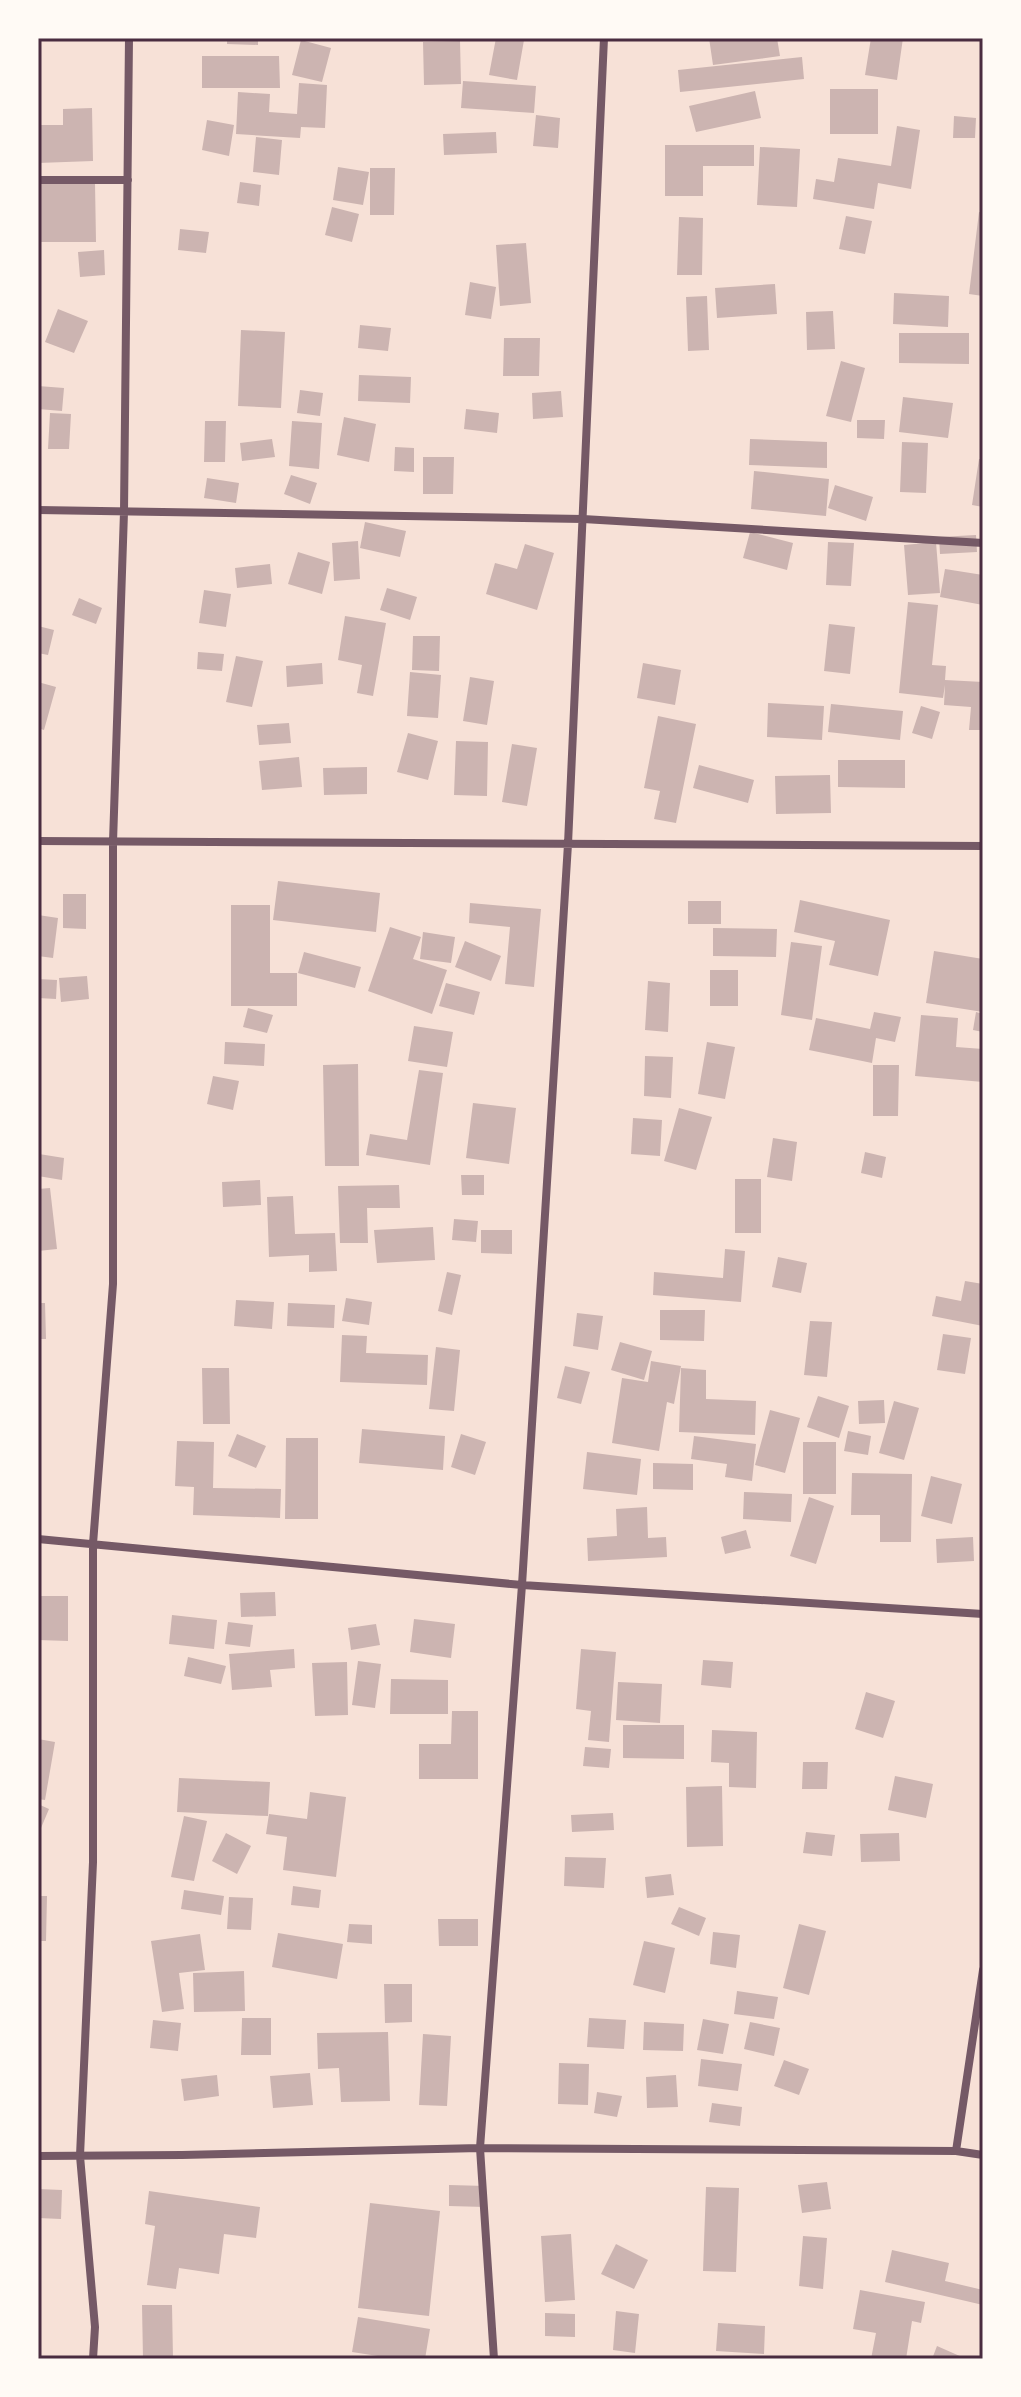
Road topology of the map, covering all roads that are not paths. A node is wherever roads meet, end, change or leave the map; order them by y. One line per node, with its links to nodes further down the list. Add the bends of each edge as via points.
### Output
1 (129, 38): 4 (street)
2 (604, 38): 7 (street)
3 (38, 180): 4 (street)
4 (128, 180): 6 (street)
5 (38, 510): 6 (street)
6 (124, 512): 7 (street); 10 (street)
7 (583, 519): 8 (street); 11 (street)
8 (983, 543)
9 (38, 841): 10 (street)
10 (113, 842): 11 (street); 14 (street, via 113,1284)
11 (568, 844): 12 (street); 15 (street)
12 (983, 846)
13 (38, 1539): 14 (street)
14 (93, 1544): 15 (street); 22 (street, via 93,1862)
15 (522, 1585): 16 (street); 18 (street)
16 (983, 1614)
17 (983, 1970): 19 (street)
18 (480, 2148): 19 (street); 22 (street); 24 (street)
19 (956, 2151): 20 (street)
20 (983, 2155)
21 (38, 2156): 22 (street)
22 (80, 2156): 23 (street, via 95,2327)
23 (93, 2359)
24 (494, 2359)

